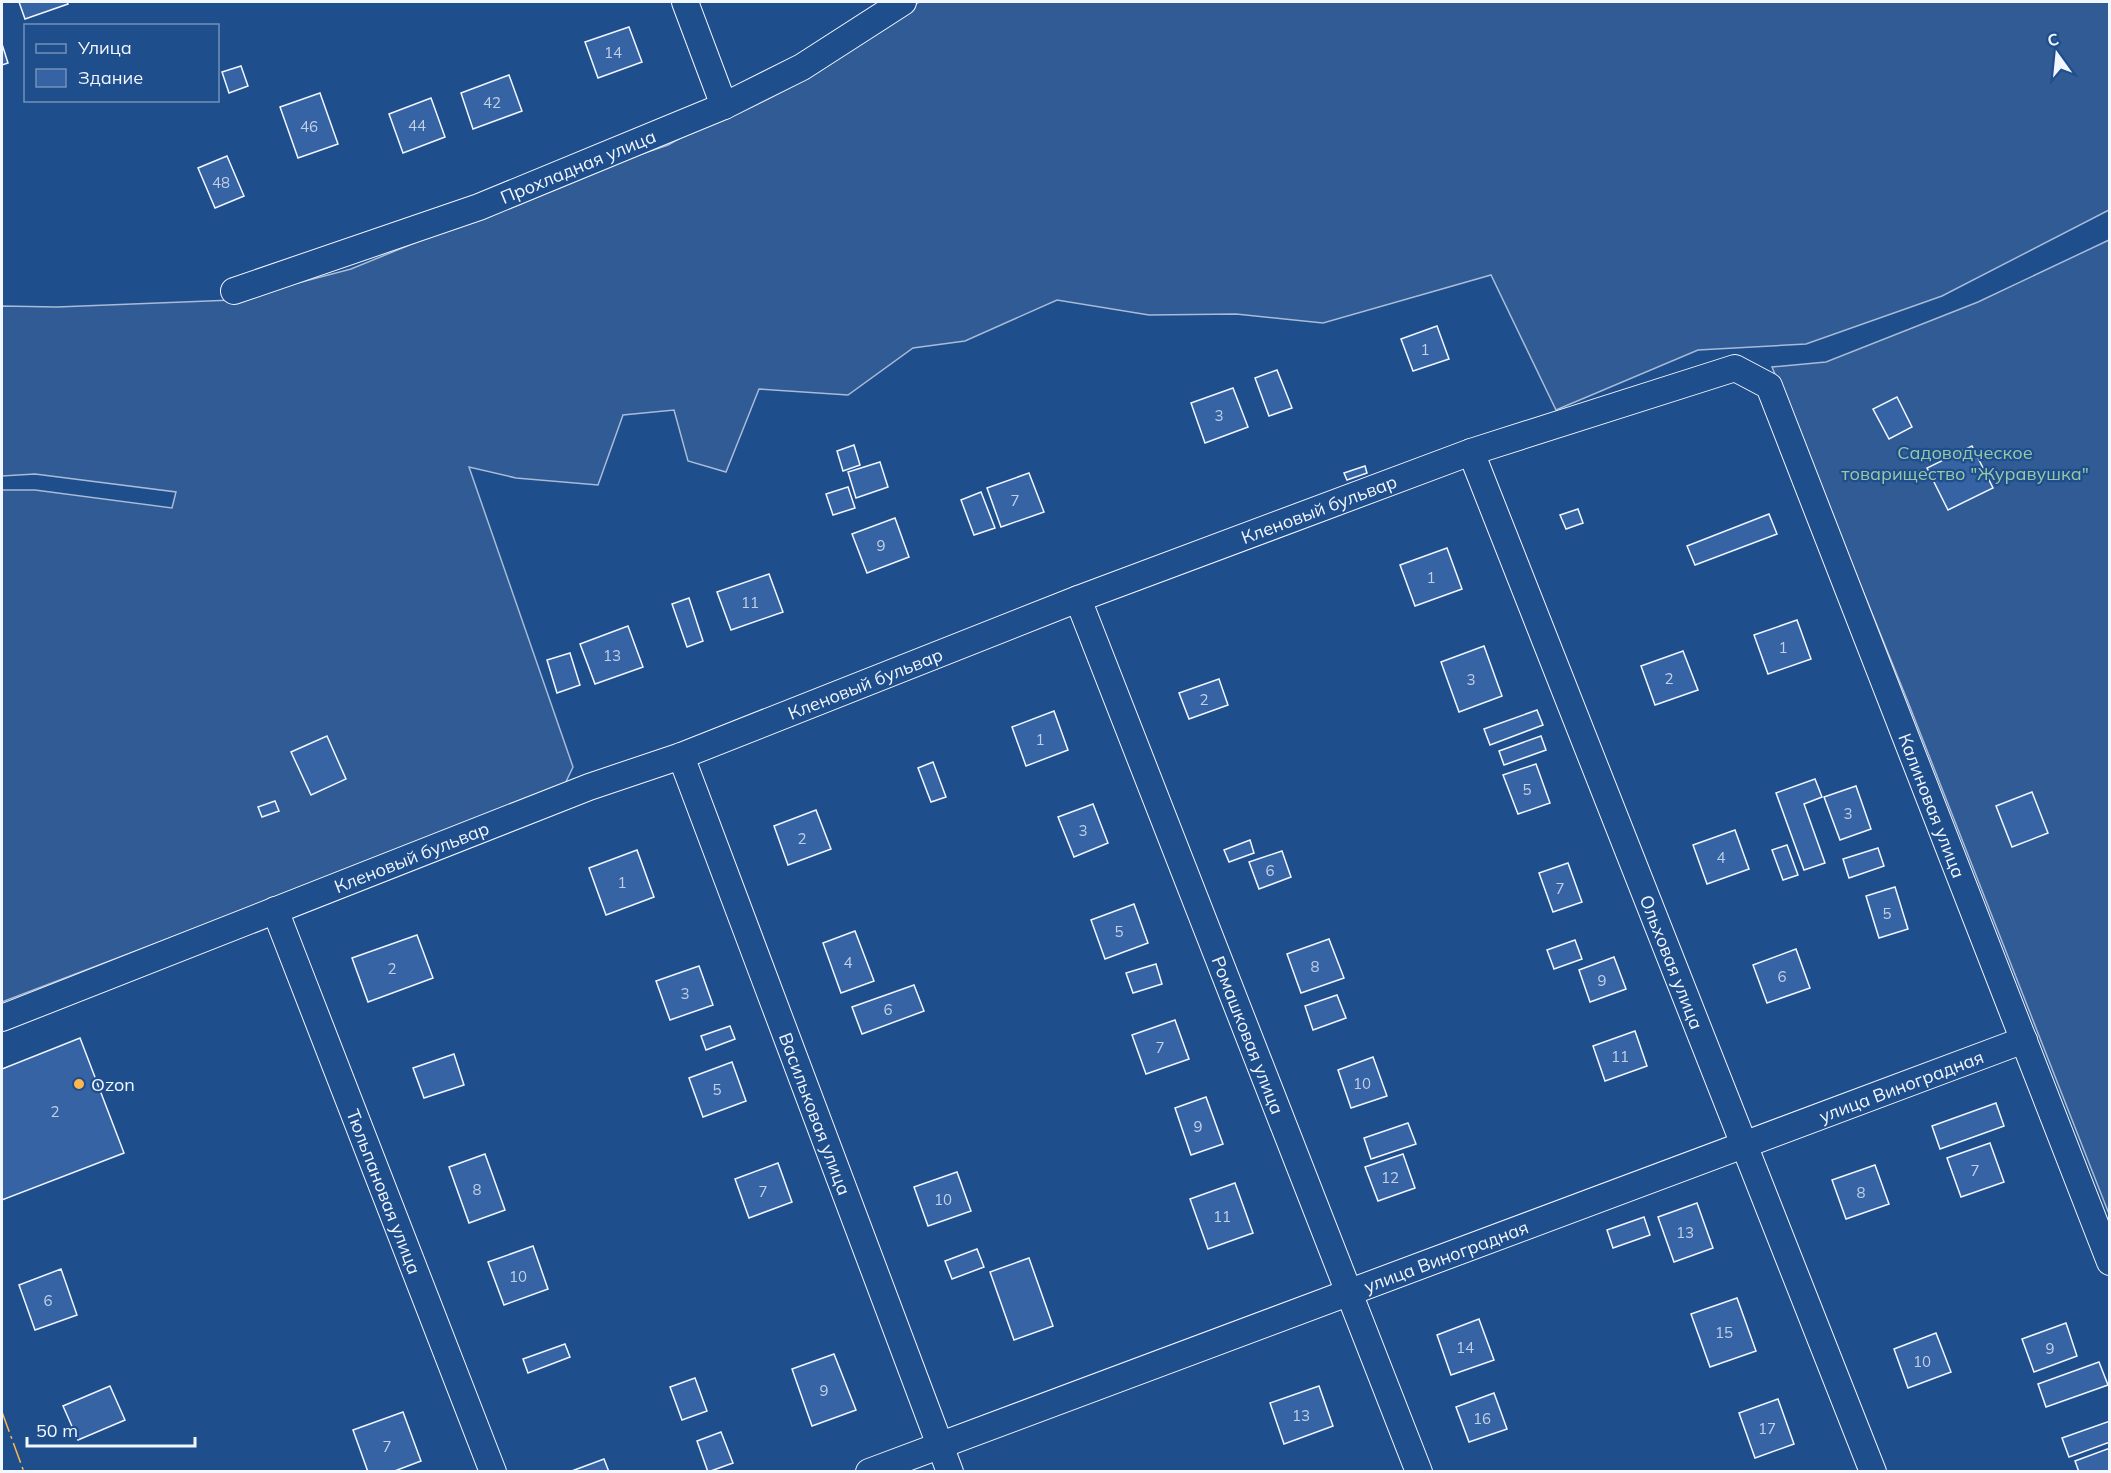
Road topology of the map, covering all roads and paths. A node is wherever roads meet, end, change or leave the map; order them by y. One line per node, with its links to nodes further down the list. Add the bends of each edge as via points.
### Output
1 (685, 2): 3 (street)
2 (903, 2): 3 (street, Прохладная улица, via 802,67)
3 (724, 106): 4 (street, Прохладная улица, via 479,207)
4 (234, 291)
5 (1735, 368): 6 (street, Кленовый бульвар); 11 (street, Калиновая улица, via 1769,386)
6 (1471, 452): 7 (street, Кленовый бульвар); 12 (street, Ольховая улица)
7 (1078, 599): 8 (street, Кленовый бульвар); 14 (street, Ромашковая улица)
8 (681, 756): 9 (street, Кленовый бульвар, via 589,787); 15 (street, Васильковая улица)
9 (275, 910): 10 (street, Кленовый бульвар); 16 (street, Тюльпановая улица)
10 (2, 1018)
11 (2024, 1040): 12 (street, улица Виноградная); 13 (street, Калиновая улица)
12 (1744, 1144): 14 (street, улица Виноградная); 20 (street, Ольховая улица)
13 (2109, 1262)
14 (1348, 1292): 15 (street, улица Виноградная); 19 (street, Ромашковая улица)
15 (939, 1444): 17 (street, улица Виноградная); 18 (street, Васильковая улица)
16 (493, 1472)
17 (869, 1472)
18 (950, 1472)
19 (1419, 1472)
20 (1873, 1472)

